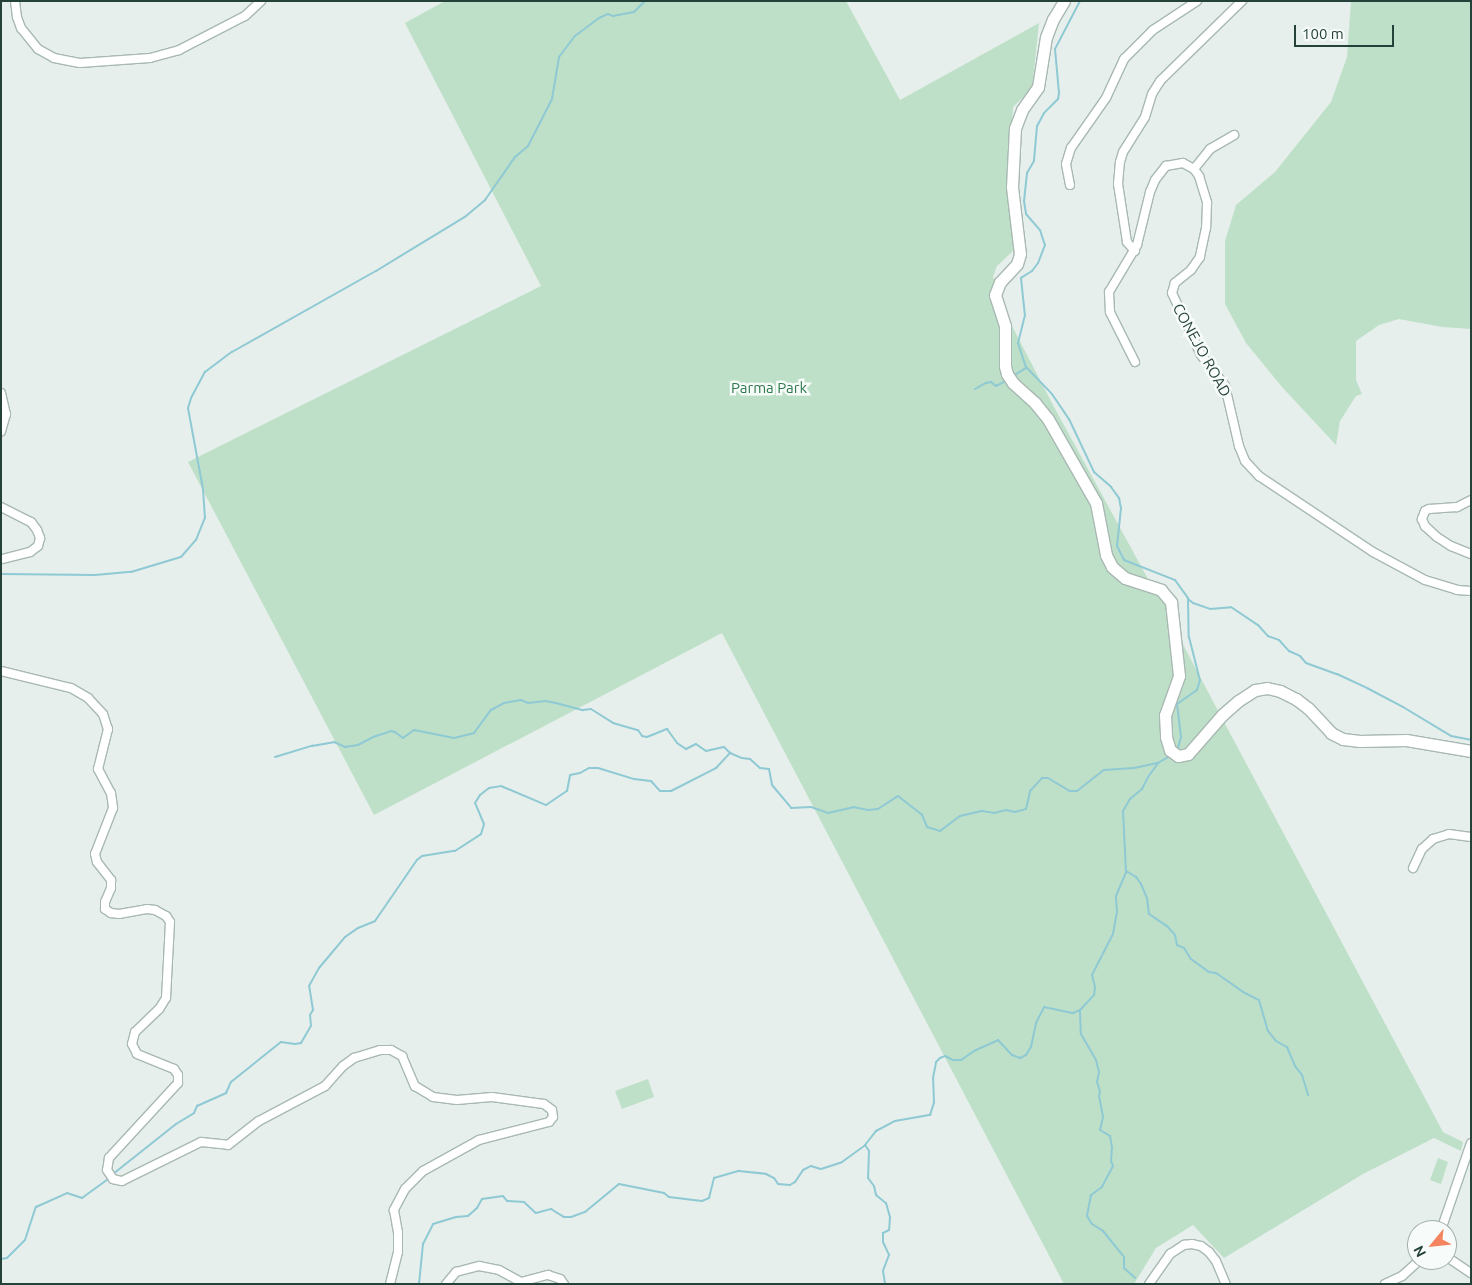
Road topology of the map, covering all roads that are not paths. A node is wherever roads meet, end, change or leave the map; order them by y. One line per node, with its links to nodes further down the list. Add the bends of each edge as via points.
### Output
1 (15, 1): 2 (street, via 21,28 38,49 54,58 80,63 150,58 180,50 245,16)
2 (261, 1)
3 (1064, 1): 19 (main road, via 1054,15 1045,40 1037,89 1022,110 1015,128 1012,187 1020,254 1016,265 1000,282 996,295 1005,326 1005,366 1012,383 1048,419 1096,503 1106,555 1112,567 1125,578 1161,590 1170,602 1179,676 1165,715 1169,747 1176,755 1186,756 1238,701 1255,690 1267,688 1296,699 1331,733 1343,739 1415,741)
4 (1197, 1): 8 (street, via 1153,30 1124,59 1106,98 1071,148 1066,164)
5 (1242, 1): 9 (street, via 1160,81 1145,117 1124,152 1118,184 1127,242)
6 (1234, 135): 7 (street, via 1210,149)
7 (1194, 169): 9 (street, via 1176,163 1161,171 1150,192); 17 (street, CONEJO ROAD, via 1207,204 1206,228 1200,257 1191,270 1175,283 1172,293 1201,355 1225,386 1239,446 1246,461 1259,476 1373,552 1425,580)
8 (1070, 185)
9 (1135, 251): 10 (street, via 1112,286 1108,299 1110,312)
10 (1136, 362)
11 (1, 393): 12 (street, via 6,414)
12 (1, 430)
13 (1471, 500): 15 (street, via 1457,507 1429,509 1422,519 1437,537)
14 (1, 507): 16 (street, via 31,522 40,538 38,546 30,552)
15 (1471, 554)
16 (1, 559)
17 (1471, 591)
18 (1, 671): 27 (street, via 71,688 88,698 103,714 108,729 98,769 111,792 113,803 95,854 111,880 104,906 111,914 155,910 170,922 166,998 135,1032 132,1044 137,1054 174,1069 178,1083 109,1158 107,1170 112,1179 122,1181 198,1143 231,1144 258,1120 325,1086 354,1058 380,1050 391,1050 402,1056 415,1086 434,1097 457,1100 492,1097 544,1104 552,1110 554,1116 548,1122 479,1140 423,1171 405,1189 394,1210 398,1252)
19 (1471, 751)
20 (1471, 837): 21 (street, via 1448,834 1433,839 1422,849)
21 (1413, 868)
22 (1471, 1143): 23 (street)
23 (1444, 1220)
24 (1457, 1264): 26 (street)
25 (1409, 1270): 32 (street)
26 (1471, 1273)
27 (390, 1284)
28 (446, 1284): 29 (street, via 456,1272 479,1266 500,1270 522,1282 548,1275)
29 (564, 1284)
30 (1149, 1284): 31 (street, via 1170,1254 1192,1244 1208,1252)
31 (1226, 1284)
32 (1385, 1284)

